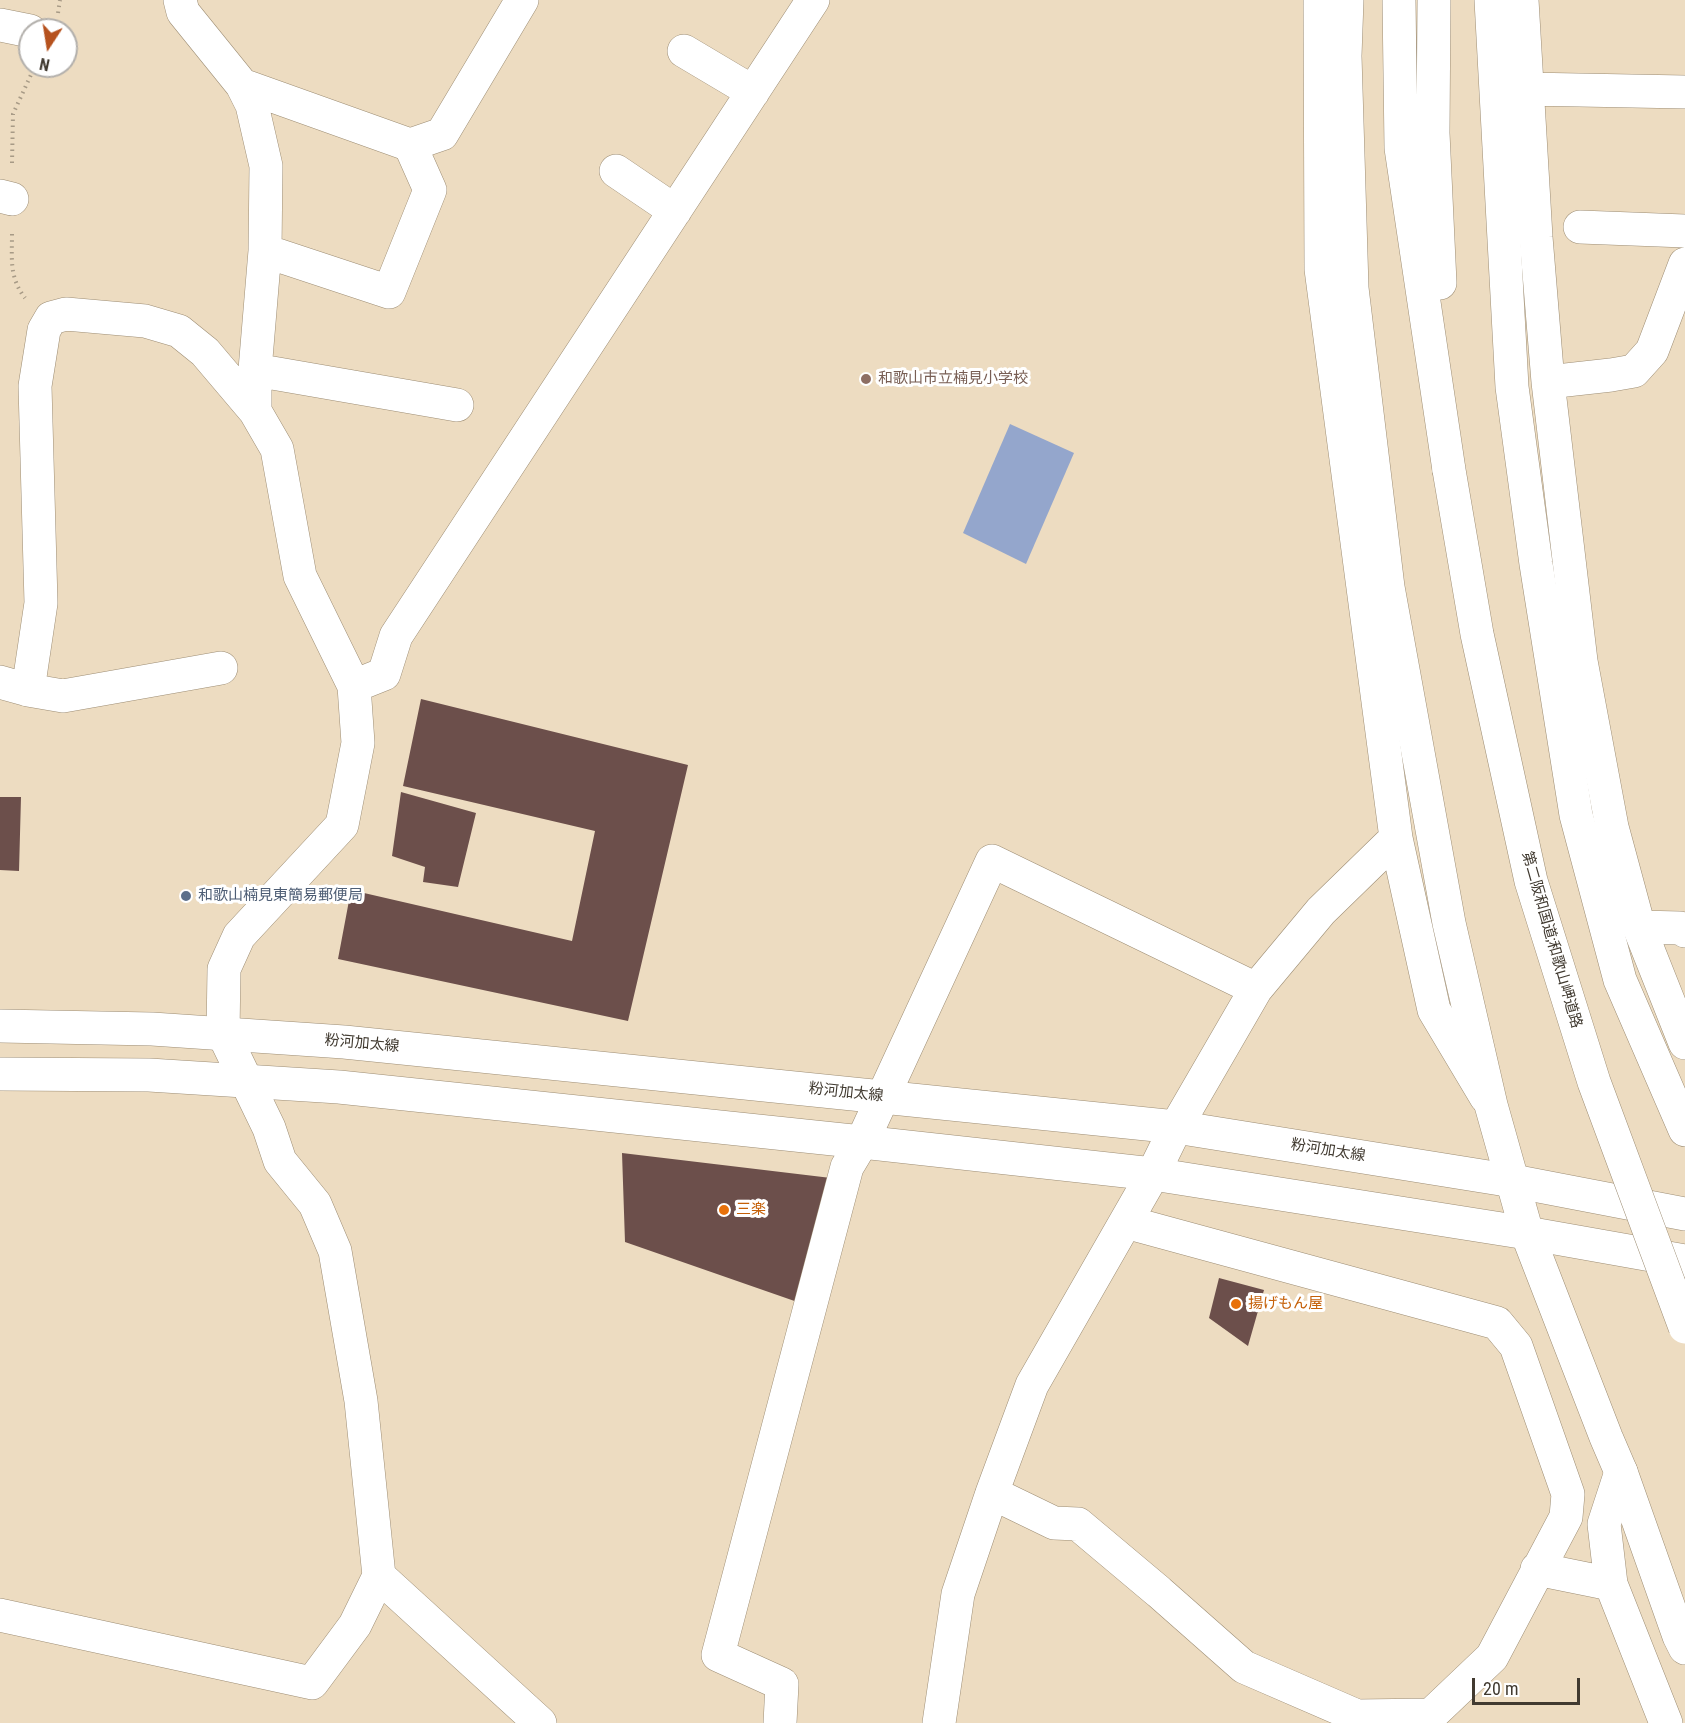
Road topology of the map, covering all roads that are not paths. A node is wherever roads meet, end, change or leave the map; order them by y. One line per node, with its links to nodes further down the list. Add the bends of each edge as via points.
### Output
1 (180, 0): 13 (main road, via 183,12)
2 (522, 0): 17 (main road, via 442,134)
3 (813, 0): 15 (main road)
4 (1320, 0): 33 (main road, via 1321,269)
5 (1347, 0): 43 (main road, via 1352,288 1388,587 1449,923)
6 (1399, 0): 29 (main road, via 1401,148)
7 (1434, 0): 29 (main road, via 1433,133)
8 (1491, 0): 45 (main road, via 1512,387 1579,826 1620,980)
9 (1522, 0): 14 (main road)
10 (0, 25): 11 (main road)
11 (18, 29)
12 (684, 51): 15 (main road)
13 (242, 85): 17 (main road); 22 (main road, via 252,105 266,166)
14 (1526, 88): 16 (main road); 26 (main road)
15 (753, 92): 19 (main road)
16 (1685, 92)
17 (410, 145): 22 (main road, via 430,190 389,292)
18 (616, 171): 19 (main road)
19 (675, 211): 32 (main road, via 396,636 384,675)
20 (1580, 227): 21 (main road)
21 (1685, 231)
22 (265, 251): 25 (main road)
23 (1685, 264): 24 (main road)
24 (1674, 329): 26 (main road, via 1634,371)
25 (255, 370): 27 (main road); 28 (main road)
26 (1548, 381): 34 (main road, via 1581,661 1612,827)
27 (457, 405)
28 (255, 411): 31 (main road, via 205,352 179,332 145,321 66,314 51,318 44,330 35,386 41,603); 32 (main road, via 277,449 300,576)
29 (1449, 470): 53 (main road, 第二阪和国道;和歌山岬道路, bridge, via 1477,634 1531,881 1594,1083)
30 (221, 668): 31 (main road, via 63,696)
31 (14, 686)
32 (354, 686): 38 (main road, via 358,743 342,825 239,936 224,969)
33 (1396, 838): 36 (main road, via 1321,911); 43 (main road, via 1434,1010)
34 (1639, 927): 35 (main road, via 1680,928); 39 (main road)
35 (1685, 932)
36 (1256, 989): 42 (main road, via 992,861); 44 (main road)
37 (0, 1026): 38 (main road, 粉河加太線)
38 (223, 1033): 41 (main road); 42 (main road, 粉河加太線)
39 (1685, 1043)
40 (0, 1074): 41 (main road, via 149,1075)
41 (248, 1081): 46 (main road, via 339,1087); 57 (main road, via 280,1161 315,1204 335,1251 362,1401)
42 (883, 1097): 44 (main road, 粉河加太線); 46 (main road)
43 (1491, 1105): 48 (main road)
44 (1176, 1127): 47 (main road); 48 (main road, 粉河加太線)
45 (1685, 1130)
46 (862, 1142): 47 (main road); 63 (main road, via 847,1167 718,1655 782,1684)
47 (1153, 1174): 50 (main road); 51 (main road)
48 (1513, 1181): 49 (main road, 粉河加太線); 51 (main road)
49 (1685, 1214)
50 (1125, 1222): 55 (main road, via 1032,1385); 56 (main road, via 1497,1323 1516,1346 1568,1494 1566,1517)
51 (1527, 1233): 52 (main road); 54 (main road)
52 (1685, 1261)
53 (1685, 1327)
54 (1621, 1472): 58 (main road, via 1604,1524); 60 (main road)
55 (992, 1493): 61 (main road, via 1054,1523 1078,1524 1244,1667); 64 (main road, via 958,1594)
56 (1537, 1569): 58 (main road); 61 (main road, via 1492,1657 1431,1716)
57 (379, 1576): 59 (main road, via 355,1625 312,1683); 62 (main road)
58 (1611, 1584): 65 (main road)
59 (0, 1615)
60 (1685, 1648)
61 (1354, 1719)
62 (540, 1723)
63 (780, 1723)
64 (939, 1723)
65 (1666, 1723)

